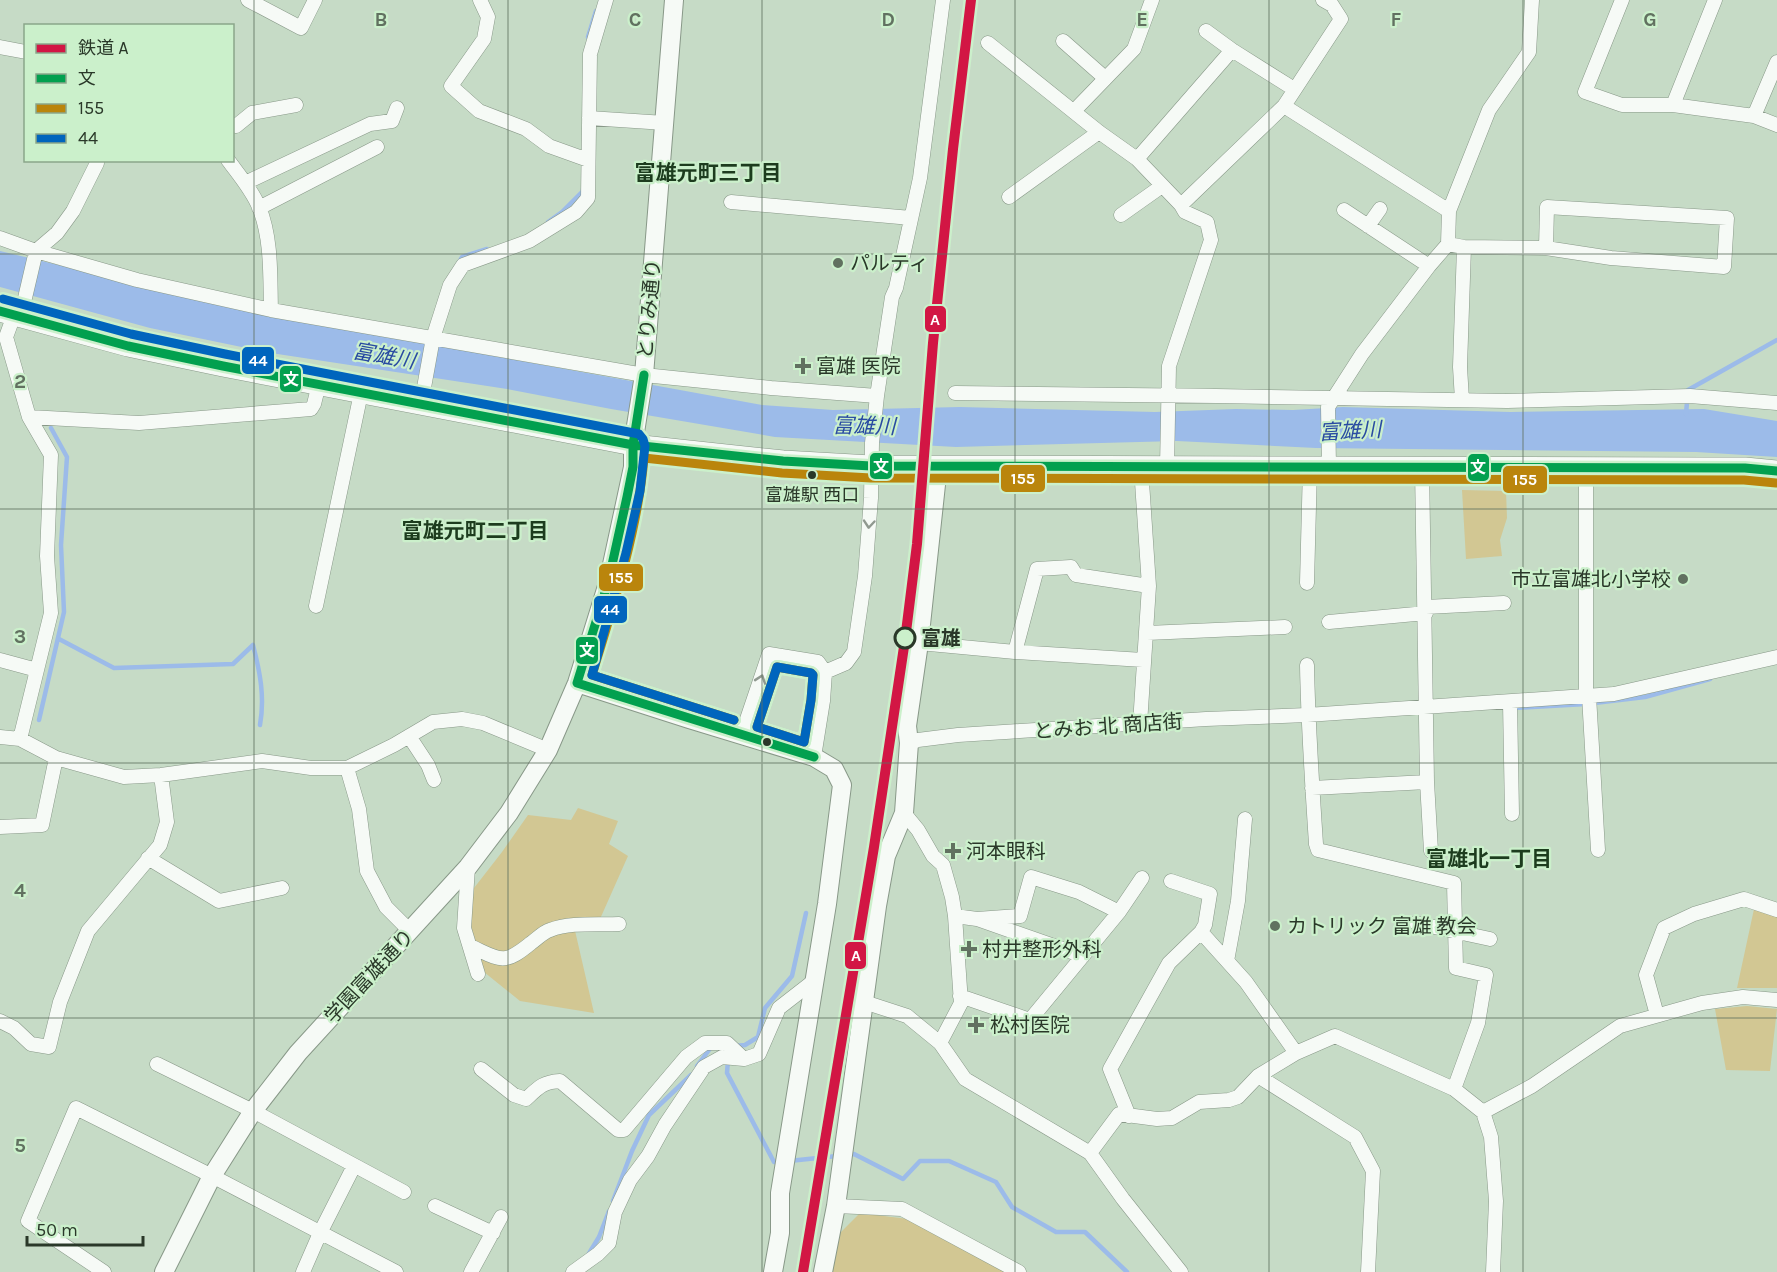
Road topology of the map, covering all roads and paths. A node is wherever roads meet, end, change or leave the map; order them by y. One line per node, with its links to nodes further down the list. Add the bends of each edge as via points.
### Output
1 (248, 0): 2 (street, via 301,27)
2 (315, 0)
3 (480, 0): 33 (street, via 488,17 484,39 451,86 479,111 526,129 549,146)
4 (606, 0): 27 (street, via 590,54)
5 (674, 0): 28 (street, とりみ通り)
6 (943, 0): 47 (street, via 920,178)
7 (1152, 0): 19 (street, via 1134,49)
8 (1532, 0): 45 (street, via 1529,52 1490,110)
9 (1622, 0): 22 (street, via 1585,92 1622,105)
10 (1715, 0): 22 (street)
11 (1330, 2): 20 (street, via 1341,19)
12 (1206, 31): 16 (street)
13 (1063, 41): 19 (street)
14 (988, 43): 25 (street)
15 (0, 46): 17 (street)
16 (1232, 50): 20 (street); 34 (street)
17 (24, 52)
18 (1777, 62): 26 (street)
19 (1105, 78): 25 (street)
20 (1294, 89): 23 (street)
21 (296, 105): 30 (street, via 252,113)
22 (1673, 105): 26 (street)
23 (1284, 106): 41 (street); 45 (street)
24 (397, 108): 37 (street, via 392,121 370,124)
25 (1074, 111): 31 (street)
26 (1754, 116): 29 (street)
27 (590, 118): 28 (street); 33 (street)
28 (665, 123): 58 (street, とりみ通り)
29 (1777, 125)
30 (234, 126)
31 (1099, 132): 34 (street); 39 (street)
32 (377, 147): 42 (street)
33 (584, 159): 57 (street, via 588,198 576,212 529,241 463,265 450,285)
34 (1137, 159): 38 (street)
35 (96, 162): 53 (street, via 73,211 57,233)
36 (229, 162): 37 (street)
37 (245, 183): 42 (street)
38 (1162, 186): 41 (street); 46 (street)
39 (1009, 197)
40 (731, 202): 47 (street)
41 (1180, 206): 65 (street, via 1208,222 1211,240 1169,366)
42 (259, 208): 56 (street, via 267,237)
43 (1380, 209): 48 (street)
44 (1344, 210): 48 (street)
45 (1449, 211): 50 (street)
46 (1121, 215)
47 (911, 218): 63 (street, via 892,297)
48 (1368, 226): 54 (street)
49 (0, 238): 53 (street)
50 (1448, 244): 51 (street); 54 (street)
51 (1464, 247): 52 (street); 64 (street)
52 (1546, 248): 52 (street, via 1547,207 1727,218 1724,267 1611,258)
53 (36, 251): 55 (street); 56 (street, via 137,280)
54 (1429, 266): 66 (street, via 1362,354)
55 (13, 308): 59 (main road, via 128,346); 68 (street, via 6,337)
56 (271, 309): 57 (street)
57 (433, 338): 58 (street); 62 (street)
58 (644, 375): 63 (street); 69 (street, とりみ通り)
59 (320, 384): 60 (main road); 68 (street, via 311,409 139,423)
60 (361, 393): 62 (main road); 81 (street)
61 (955, 393): 65 (street)
62 (422, 395): 69 (main road)
63 (876, 398): 71 (street)
64 (1462, 400): 66 (street); 67 (street, via 1690,396)
65 (1168, 401): 66 (street); 73 (street)
66 (1331, 403): 70 (street)
67 (1777, 403)
68 (29, 417): 92 (street, via 51,455 47,556 51,613)
69 (633, 445): 71 (main road); 94 (street, とりみ通り, via 633,467 608,583)
70 (1323, 461): 73 (main road); 75 (main road); 78 (street)
71 (871, 466): 72 (main road); 93 (street, one-way to 93, via 865,576 854,652 846,663)
72 (938, 466): 74 (main road); 86 (street)
73 (1167, 466): 74 (main road)
74 (1142, 467): 79 (street)
75 (1422, 467): 76 (main road); 82 (street)
76 (1586, 468): 77 (main road); 95 (street)
77 (1777, 471)
78 (1307, 583)
79 (1149, 586): 85 (street); 87 (street, via 1076,575 1071,567 1037,569)
80 (1504, 603): 82 (street)
81 (316, 606)
82 (1426, 610): 83 (street); 97 (street)
83 (1329, 622)
84 (1285, 627): 85 (street)
85 (1147, 633): 90 (street)
86 (919, 643): 87 (street); 104 (street, via 907,726)
87 (1015, 652): 90 (street)
88 (1777, 657): 95 (street, とみお 北 商店街, via 1625,692)
89 (0, 660): 92 (street)
90 (1143, 660): 99 (street)
91 (1306, 665): 98 (street)
92 (37, 670): 103 (street)
93 (825, 672): 100 (street, one-way to 93, via 769,654 818,662); 106 (street)
94 (577, 682): 100 (street); 105 (street, 学園富雄通り)
95 (1588, 696): 96 (street, とみお 北 商店街); 117 (street)
96 (1510, 702): 97 (street, とみお 北 商店街); 114 (street)
97 (1427, 707): 98 (street, とみお 北 商店街); 111 (street)
98 (1307, 715): 99 (street, とみお 北 商店街); 112 (street)
99 (1140, 724): 104 (street, とみお 北 商店街, via 958,735)
100 (742, 734): 106 (street)
101 (409, 736): 105 (street, via 433,722 462,719 483,723); 108 (street); 110 (street)
102 (0, 737): 103 (street)
103 (20, 739): 107 (street)
104 (909, 743): 113 (street)
105 (548, 750): 120 (street, 学園富雄通り, via 509,813)
106 (814, 757): 138 (street, via 834,769 842,785)
107 (56, 758): 109 (street, via 124,777); 116 (street, via 42,825)
108 (347, 768): 109 (street, via 262,761); 131 (street, via 360,809 367,871 386,907)
109 (161, 776): 119 (street, via 167,822 160,845)
110 (434, 780)
111 (1427, 782): 112 (street); 118 (street)
112 (1312, 788): 130 (street, via 1318,850 1454,883)
113 (903, 813): 126 (street, via 943,865); 141 (street, via 885,856)
114 (1512, 814)
115 (1245, 819): 136 (street, via 1238,901)
116 (0, 827)
117 (1598, 850)
118 (1431, 851)
119 (148, 858): 123 (street, via 219,901); 143 (street, via 88,932 60,1002 49,1047 31,1044)
120 (468, 867): 131 (street, 学園富雄通り); 134 (street, via 465,928)
121 (1142, 878): 125 (street)
122 (1171, 881): 132 (street, via 1210,894)
123 (282, 888)
124 (1777, 910): 142 (street, via 1744,899 1664,928 1646,975)
125 (1119, 912): 127 (street, via 1079,892 1030,877 1020,916); 135 (street)
126 (955, 916): 127 (street); 139 (street)
127 (977, 919): 135 (street)
128 (1416, 923): 130 (street)
129 (619, 924): 134 (street, via 548,930 506,960)
130 (1454, 930): 133 (street); 150 (street, via 1456,968 1486,975 1478,1023)
131 (410, 931): 151 (street, 学園富雄通り, via 298,1053)
132 (1201, 932): 136 (street); 153 (street, via 1169,963 1110,1069)
133 (1490, 939)
134 (470, 946): 137 (street)
135 (1083, 956): 139 (street, via 1030,1020)
136 (1227, 961): 145 (street)
137 (478, 974)
138 (815, 980): 146 (street, via 779,1008 759,1054); 171 (street, via 780,1193 780,1233)
139 (960, 996): 144 (street, via 961,1003)
140 (1777, 1000): 142 (street, via 1743,997)
141 (864, 1002): 144 (street, via 907,1016); 159 (street)
142 (1657, 1016): 152 (street, via 1620,1026 1532,1086)
143 (0, 1021)
144 (940, 1043): 154 (street, via 965,1079)
145 (1296, 1053): 149 (street); 150 (street, via 1335,1036)
146 (744, 1059): 148 (street, via 727,1043 705,1043 687,1057 624,1130 618,1130 560,1081 548,1081 526,1098 514,1095); 163 (street, via 722,1057 704,1067 630,1180 615,1212 609,1243)
147 (157, 1064): 151 (street)
148 (481, 1069)
149 (1258, 1076): 153 (street, via 1238,1097 1198,1102 1172,1118); 175 (street, via 1355,1137 1373,1171)
150 (1454, 1089): 152 (street)
151 (253, 1111): 155 (street); 156 (street, 学園富雄通り)
152 (1483, 1112): 176 (street, via 1491,1137 1496,1201)
153 (1129, 1116): 154 (street, via 1119,1114)
154 (1090, 1153): 174 (street)
155 (354, 1166): 157 (street); 161 (street)
156 (212, 1176): 161 (street); 164 (street, via 76,1108 28,1221); 165 (street, 学園富雄通り)
157 (404, 1192)
158 (435, 1206): 162 (street)
159 (836, 1206): 172 (street); 173 (street, via 902,1209)
160 (501, 1217): 162 (street)
161 (320, 1233): 166 (street); 167 (street)
162 (492, 1233): 168 (street)
163 (598, 1254): 169 (street); 170 (street)
164 (104, 1272)
165 (164, 1272)
166 (303, 1272)
167 (396, 1272)
168 (471, 1272)
169 (573, 1272)
170 (590, 1272)
171 (773, 1272)
172 (823, 1272)
173 (1019, 1272)
174 (1181, 1272)
175 (1368, 1272)
176 (1493, 1272)

